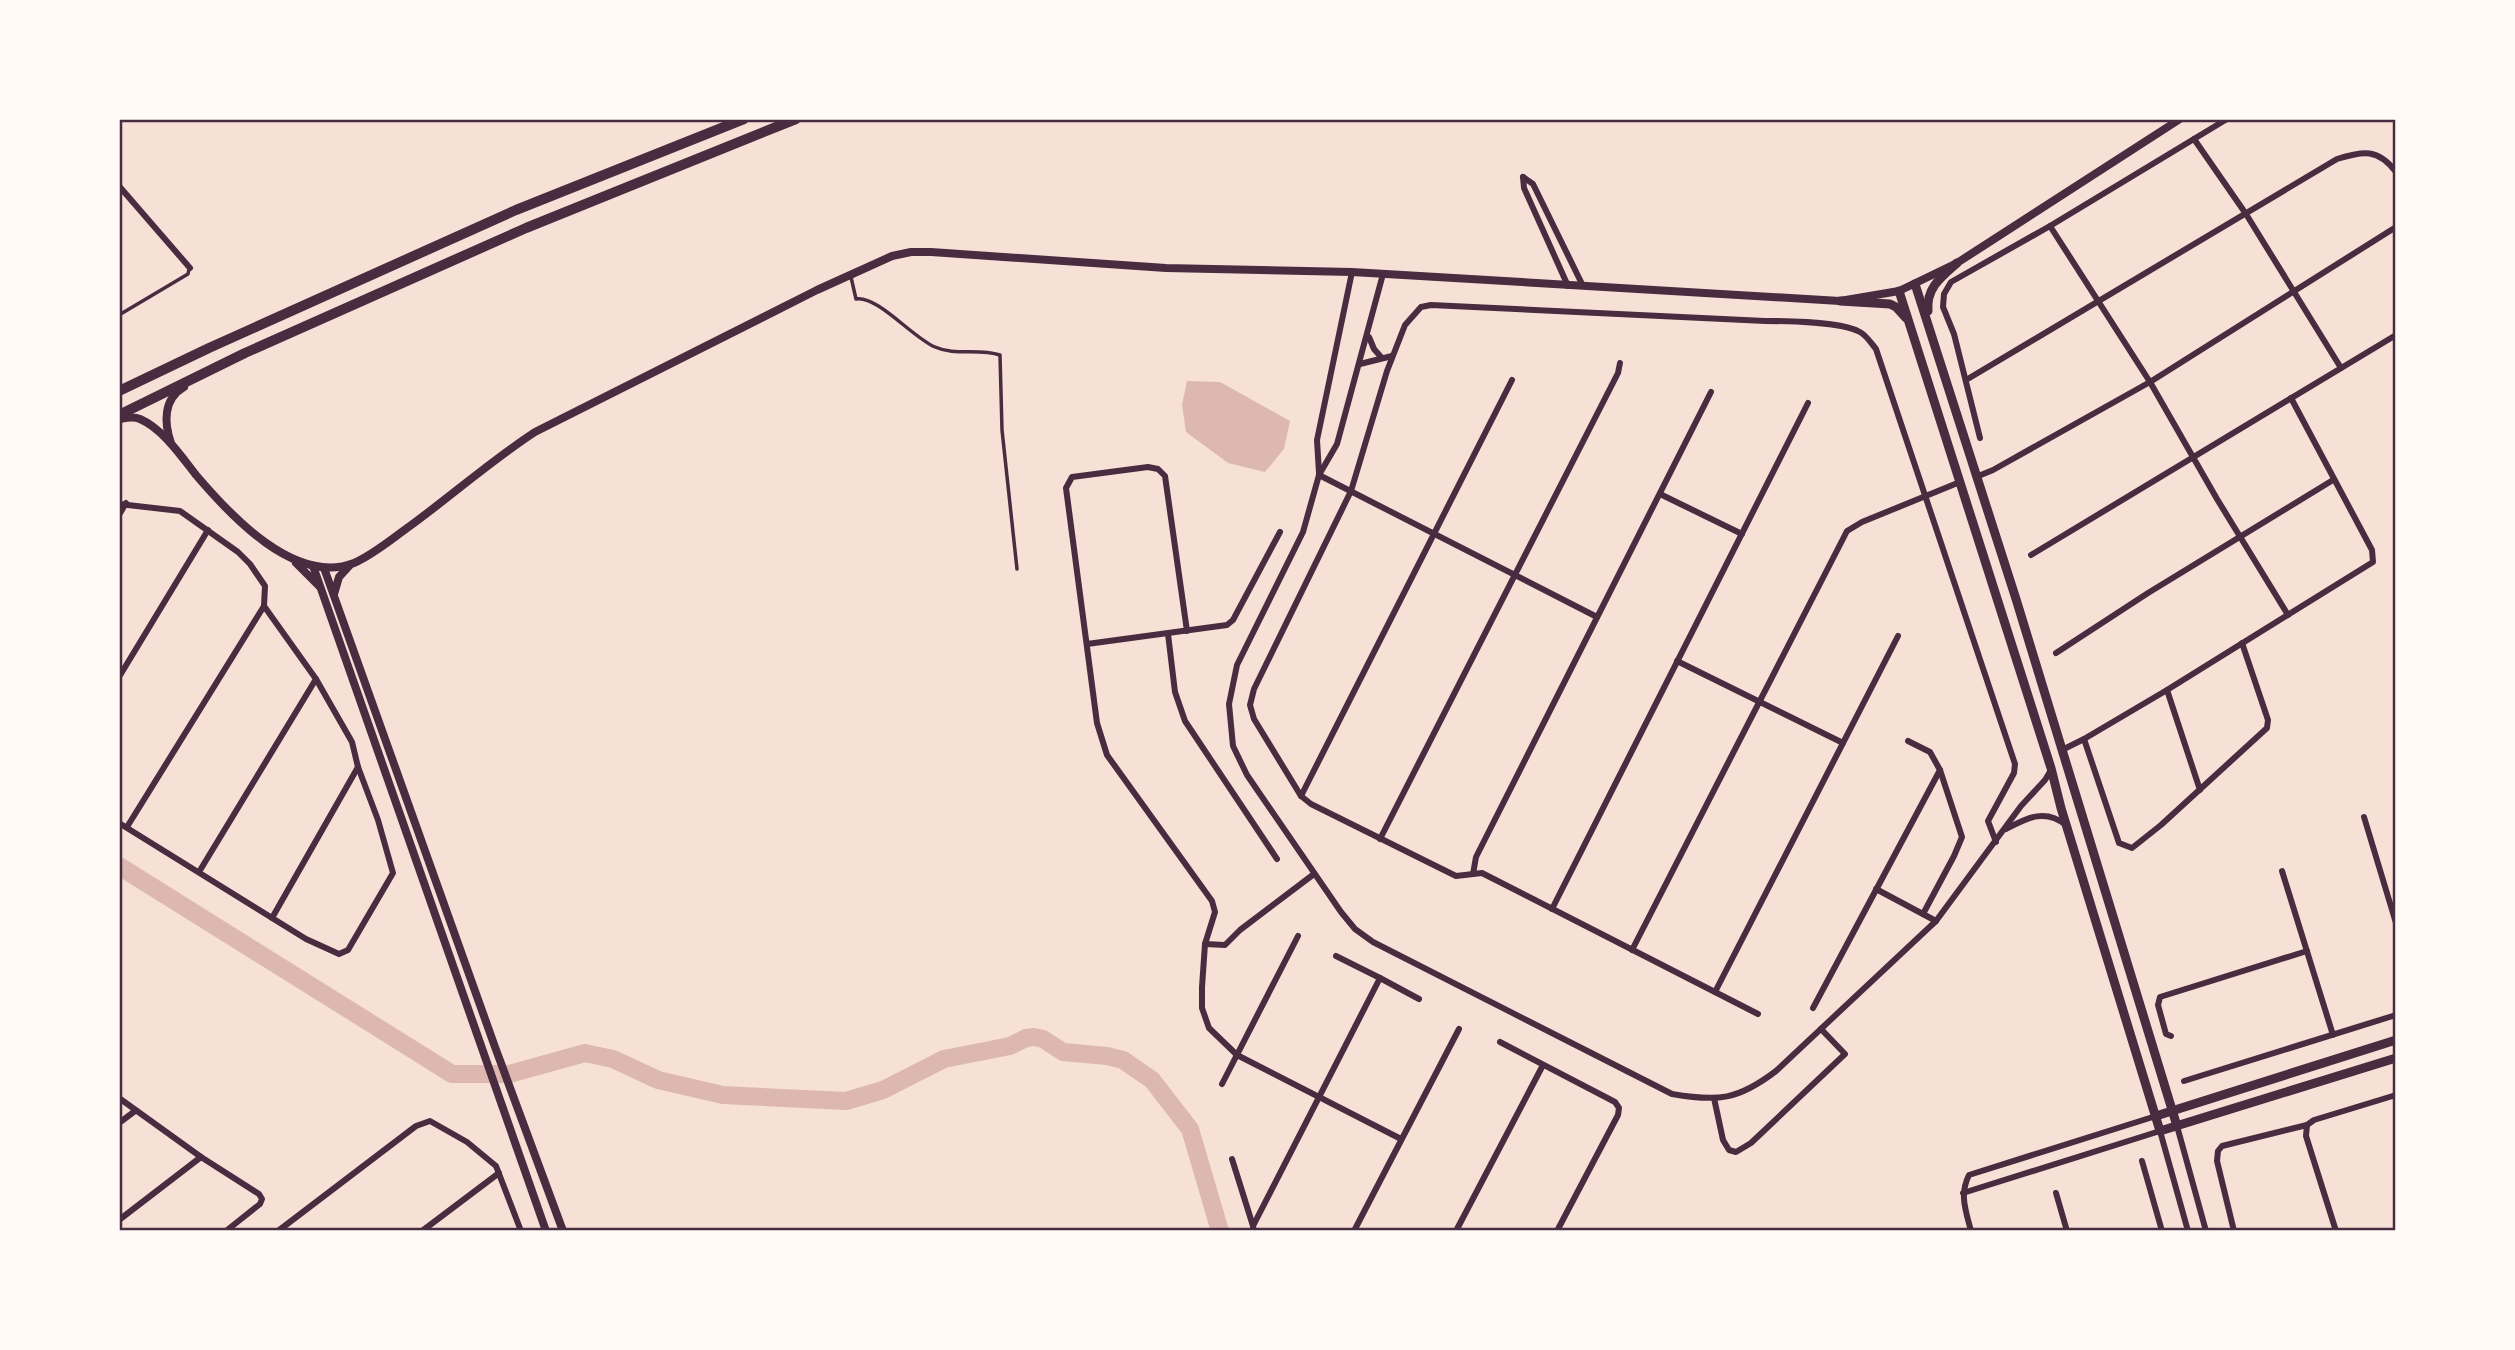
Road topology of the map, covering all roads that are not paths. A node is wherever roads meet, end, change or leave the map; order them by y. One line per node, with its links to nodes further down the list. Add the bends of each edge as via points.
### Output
1 (744, 119): 37 (highway, via 516,210)
2 (796, 119): 28 (highway, via 526,228)
3 (2180, 119): 11 (street)
4 (2227, 119): 5 (street)
5 (2194, 139): 8 (street); 9 (street)
6 (2396, 172): 8 (street, via 2373,153 2356,153 2337,159)
7 (119, 186): 12 (street)
8 (2246, 214): 19 (street); 22 (street)
9 (2050, 226): 22 (street); 35 (street, via 1951,282 1946,290 1943,306)
10 (2396, 227): 19 (street)
11 (1957, 263): 16 (street); 25 (main road, via 1929,293)
12 (190, 268): 23 (lane, via 188,274)
13 (1352, 272): 14 (street); 15 (street, via 1166,268 911,252); 45 (street, via 1317,440)
14 (1383, 274): 17 (street); 26 (street)
15 (851, 275): 61 (street, via 535,432 429,513); 64 (lane, via 856,299 874,303 936,348 1000,355 1002,430)
16 (1915, 284): 20 (street); 25 (main road)
17 (1568, 286): 18 (street); 18 (street, via 1523,177 1533,184)
18 (1583, 286): 21 (street)
19 (2293, 290): 33 (street); 36 (street)
20 (1899, 291): 21 (street); 24 (main road)
21 (1840, 301): 24 (main road, via 1890,304)
22 (2099, 301): 35 (street); 36 (street)
23 (119, 315)
24 (1912, 329): 48 (main road)
25 (1930, 330): 46 (main road)
26 (1368, 331): 30 (street); 32 (street)
27 (2396, 335): 33 (street)
28 (245, 353): 41 (highway); 43 (street, via 179,390 170,401 166,415)
29 (1392, 356): 30 (street); 49 (street); 51 (street, via 1405,325 1421,307 1431,304 1792,321 1848,328 1860,332 1876,349)
30 (1381, 357): 32 (street)
31 (1620, 363): 65 (street)
32 (1360, 364): 45 (street, via 1338,444)
33 (2341, 368): 39 (street)
34 (1512, 380): 56 (street)
35 (1966, 380): 42 (street)
36 (2150, 382): 44 (street); 46 (street)
37 (119, 391)
38 (1711, 392): 50 (street)
39 (2291, 397): 44 (street); 47 (street)
40 (1808, 403): 57 (street)
41 (119, 417): 43 (street, via 143,420)
42 (1980, 438)
43 (172, 445): 59 (street, via 242,523)
44 (2193, 458): 58 (street); 60 (street)
45 (1319, 475): 49 (street); 101 (street, via 1303,533 1237,665 1229,704 1233,746 1247,775)
46 (1976, 477): 48 (main road); 85 (main road)
47 (2333, 480): 58 (street); 69 (street, via 2372,550 2373,562)
48 (1959, 482): 51 (street); 87 (main road)
49 (1351, 491): 56 (street); 90 (street, via 1250,705)
50 (1660, 494): 57 (street); 70 (street)
51 (1925, 496): 81 (street, via 1847,531); 97 (street, via 2015,764 1988,821)
52 (123, 503): 53 (street); 54 (street, via 180,511)
53 (119, 515)
54 (208, 530): 68 (street, via 250,564 265,586); 78 (street)
55 (1280, 532): 71 (street, via 1233,620 1218,628)
56 (1434, 534): 65 (street); 90 (street)
57 (1742, 534): 77 (street)
58 (2241, 537): 69 (street); 76 (street)
59 (283, 554): 62 (street); 66 (street)
60 (2031, 555)
61 (353, 563): 63 (street); 67 (street, via 339,577)
62 (313, 566): 63 (street); 66 (street)
63 (324, 568): 67 (street)
64 (1017, 569)
65 (1515, 575): 70 (street); 96 (street)
66 (321, 588): 155 (street)
67 (334, 594): 156 (street)
68 (264, 606): 79 (street); 94 (street)
69 (2288, 615): 74 (street)
70 (1597, 617): 102 (street, via 1476,856)
71 (1187, 631): 72 (street); 75 (street, via 1166,476 1148,467 1068,481)
72 (1168, 634): 75 (street); 98 (street, via 1175,692 1185,721)
73 (1898, 636): 84 (street)
74 (2242, 643): 80 (street); 89 (street, via 2269,723)
75 (1087, 644): 110 (street, via 1097,723 1107,755 1212,901 1215,912)
76 (2056, 653)
77 (1677, 661): 81 (street); 104 (street)
78 (119, 677)
79 (316, 679): 86 (street, via 352,742); 100 (street)
80 (2167, 690): 82 (street); 89 (street)
81 (1760, 702): 84 (street); 111 (street)
82 (2084, 740): 85 (street); 89 (street, via 2119,843 2124,846 2132,848)
83 (1908, 741): 88 (street, via 1930,752)
84 (1843, 743): 115 (street)
85 (2062, 750): 135 (main road)
86 (358, 767): 106 (street); 106 (street, via 391,861 391,877 342,954)
87 (2051, 768): 93 (main road); 95 (street)
88 (1940, 770): 103 (street); 105 (street, via 1962,837)
89 (2200, 790)
90 (1301, 796): 96 (street)
91 (2364, 817): 108 (street)
92 (119, 822): 94 (street)
93 (2067, 826): 95 (street, via 2042,814); 137 (main road)
94 (127, 827): 100 (street)
95 (2005, 830): 97 (street)
96 (1380, 839): 102 (street, via 1456,876)
97 (1996, 842): 107 (street)
98 (1277, 859)
99 (2282, 871): 112 (street)
100 (199, 872): 106 (street)
101 (1314, 874): 110 (street, via 1225,945); 134 (street, via 1355,929 1373,942 1672,1094)
102 (1473, 874): 104 (street, via 1482,873)
103 (1876, 888): 105 (street); 117 (street)
104 (1552, 909): 111 (street)
105 (1923, 914): 107 (street)
106 (272, 918)
107 (1936, 921): 121 (street)
108 (2396, 922)
109 (1298, 936): 126 (street)
110 (1205, 944): 126 (street, via 1202,1008 1206,1022)
111 (1632, 950): 115 (street)
112 (2307, 951): 122 (street); 123 (street, via 2160,997 2166,1034)
113 (1336, 956): 114 (street)
114 (1380, 978): 116 (street); 132 (street)
115 (1714, 992): 118 (street)
116 (1419, 999)
117 (1813, 1008)
118 (1758, 1014)
119 (2396, 1015): 122 (street)
120 (1459, 1029): 142 (street)
121 (1821, 1029): 134 (street, via 1754,1088); 134 (street, via 1845,1054 1736,1152 1723,1140)
122 (2333, 1035): 129 (street)
123 (2171, 1036)
124 (2396, 1040): 135 (main road)
125 (1500, 1042): 128 (street)
126 (1237, 1055): 130 (street); 132 (street)
127 (2396, 1058): 140 (main road)
128 (1543, 1065): 158 (street); 159 (street, via 1619,1108)
129 (2184, 1081)
130 (1222, 1084)
131 (2396, 1094): 139 (street)
132 (1320, 1097): 142 (street); 150 (street)
133 (119, 1098): 136 (street)
134 (1714, 1098)
135 (2173, 1110): 137 (main road); 140 (main road)
136 (135, 1111): 138 (street); 143 (street)
137 (2156, 1116): 141 (main road); 147 (street, via 1969,1175)
138 (119, 1123)
139 (2307, 1125): 165 (street, via 2222,1146 2218,1151); 166 (street, via 2306,1136)
140 (2177, 1126): 141 (main road); 164 (street)
141 (2160, 1131): 147 (street); 163 (street)
142 (1401, 1139): 157 (street)
143 (201, 1157): 149 (street); 151 (street, via 262,1199)
144 (1232, 1159): 150 (street)
145 (2142, 1161): 162 (street)
146 (499, 1173): 152 (street, via 467,1142 430,1121 416,1126); 153 (street); 154 (street)
147 (1963, 1193): 160 (street)
148 (2056, 1193): 161 (street)
149 (119, 1220)
150 (1253, 1229)
151 (226, 1231)
152 (278, 1231)
153 (422, 1231)
154 (521, 1231)
155 (546, 1231)
156 (563, 1231)
157 (1354, 1231)
158 (1456, 1231)
159 (1557, 1231)
160 (1971, 1231)
161 (2067, 1231)
162 (2162, 1231)
163 (2188, 1231)
164 (2206, 1231)
165 (2234, 1231)
166 (2336, 1231)

